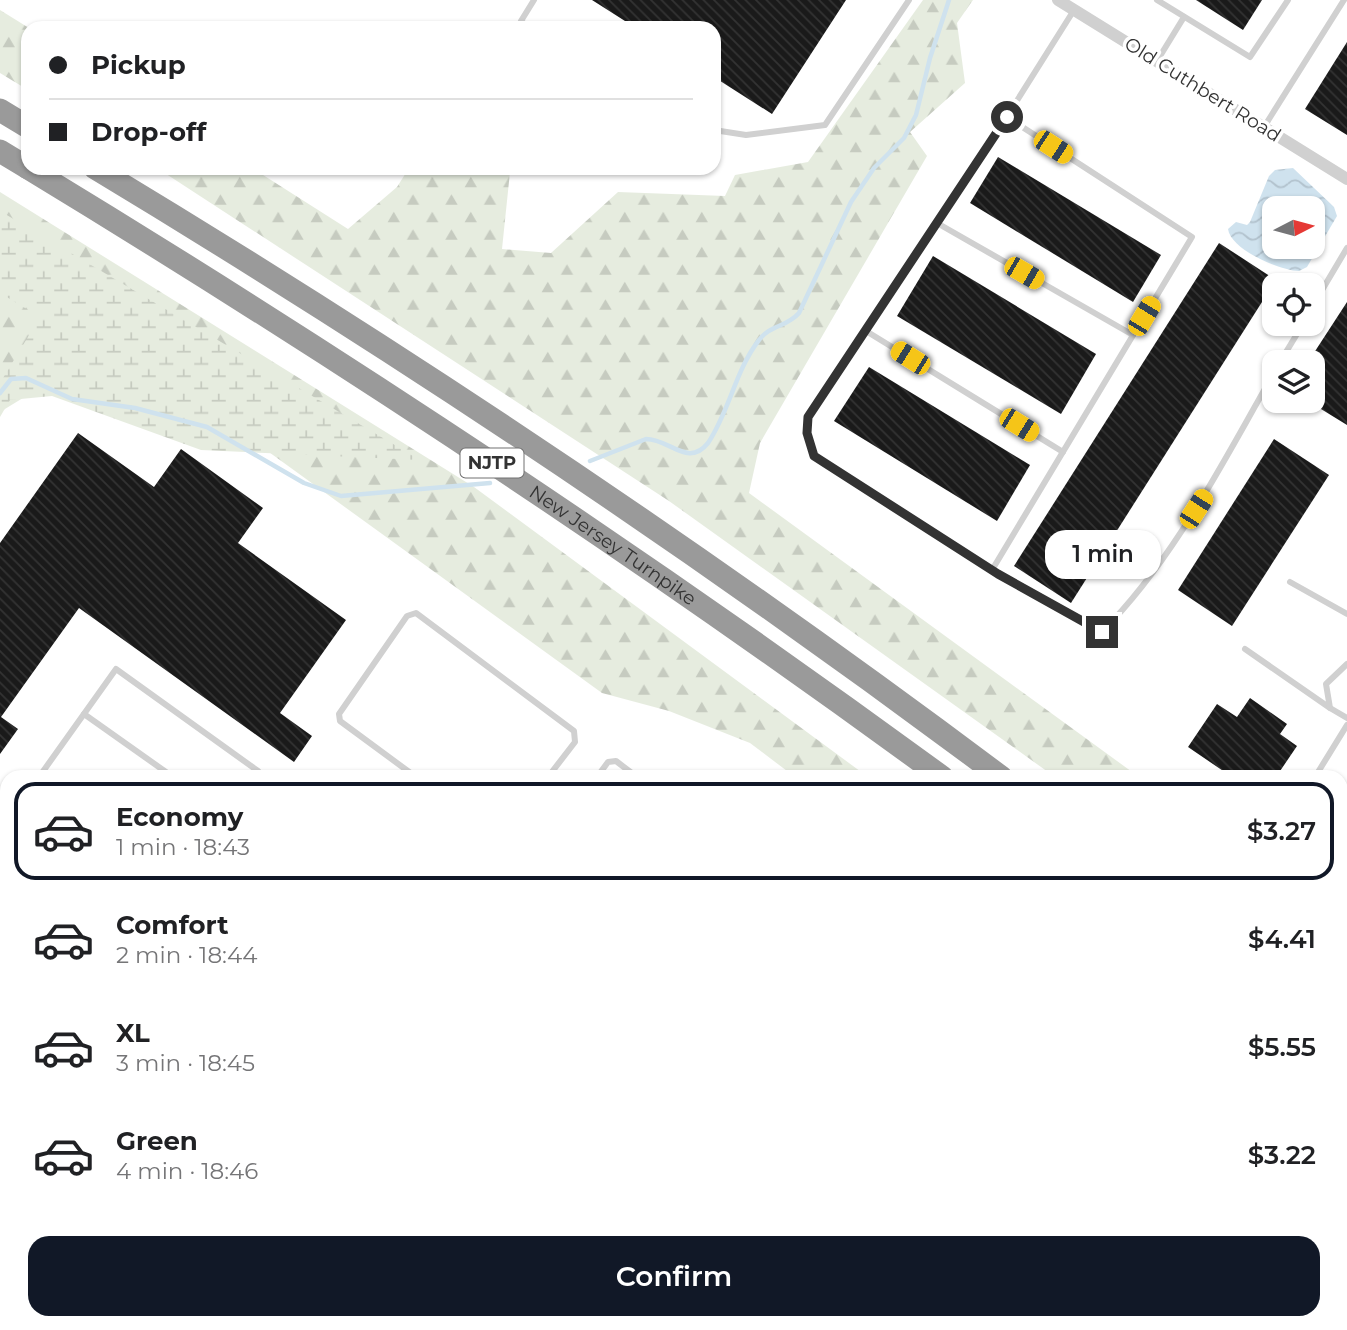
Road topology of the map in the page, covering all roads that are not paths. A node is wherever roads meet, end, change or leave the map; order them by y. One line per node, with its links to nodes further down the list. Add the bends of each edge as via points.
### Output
1 (534, 0): 9 (lane)
2 (909, 0): 15 (lane, via 825,125 746,135)
3 (1058, 0): 7 (street, Old Cuthbert Road)
4 (1157, 0): 8 (lane)
5 (1288, 0): 8 (lane, via 1250,57)
6 (1344, 0): 14 (lane)
7 (1074, 10): 10 (street, Old Cuthbert Road); 12 (lane)
8 (1185, 17): 10 (lane)
9 (521, 21)
10 (1157, 61): 14 (street, Old Cuthbert Road)
11 (0, 110): 13 (highway)
12 (1007, 117): 21 (lane); 25 (lane, via 1192,237)
13 (21, 123)
14 (1264, 127): 20 (street, Old Cuthbert Road)
15 (721, 131)
16 (0, 151): 17 (highway, New Jersey Turnpike / NJTP)
17 (21, 164)
18 (39, 175): 44 (highway, New Jersey Turnpike / NJTP, via 493,463)
19 (107, 175): 45 (highway, New Jersey Turnpike / NJTP, via 425,374 656,528)
20 (1347, 179)
21 (937, 223): 24 (lane); 25 (lane)
22 (1347, 248): 23 (lane)
23 (1325, 285)
24 (866, 331): 27 (lane); 28 (lane, via 808,417 814,456)
25 (1133, 335): 27 (lane)
26 (1262, 396): 28 (lane, via 1225,465 1138,595 1102,632)
27 (1063, 452): 28 (lane)
28 (992, 570)
29 (1290, 582): 30 (lane)
30 (1347, 614)
31 (1244, 649): 33 (lane)
32 (1347, 664): 33 (lane, via 1326,684)
33 (1329, 708): 35 (lane)
34 (84, 714): 37 (lane); 38 (lane); 39 (lane, via 116,669)
35 (1347, 718)
36 (1347, 725): 46 (lane)
37 (44, 770)
38 (163, 770)
39 (257, 770)
40 (406, 770): 41 (lane, via 340,721 339,714 407,616 416,613 574,731 575,742)
41 (553, 770)
42 (602, 770): 43 (lane, via 608,762 616,761)
43 (628, 770)
44 (932, 770)
45 (991, 770)
46 (1319, 770)

